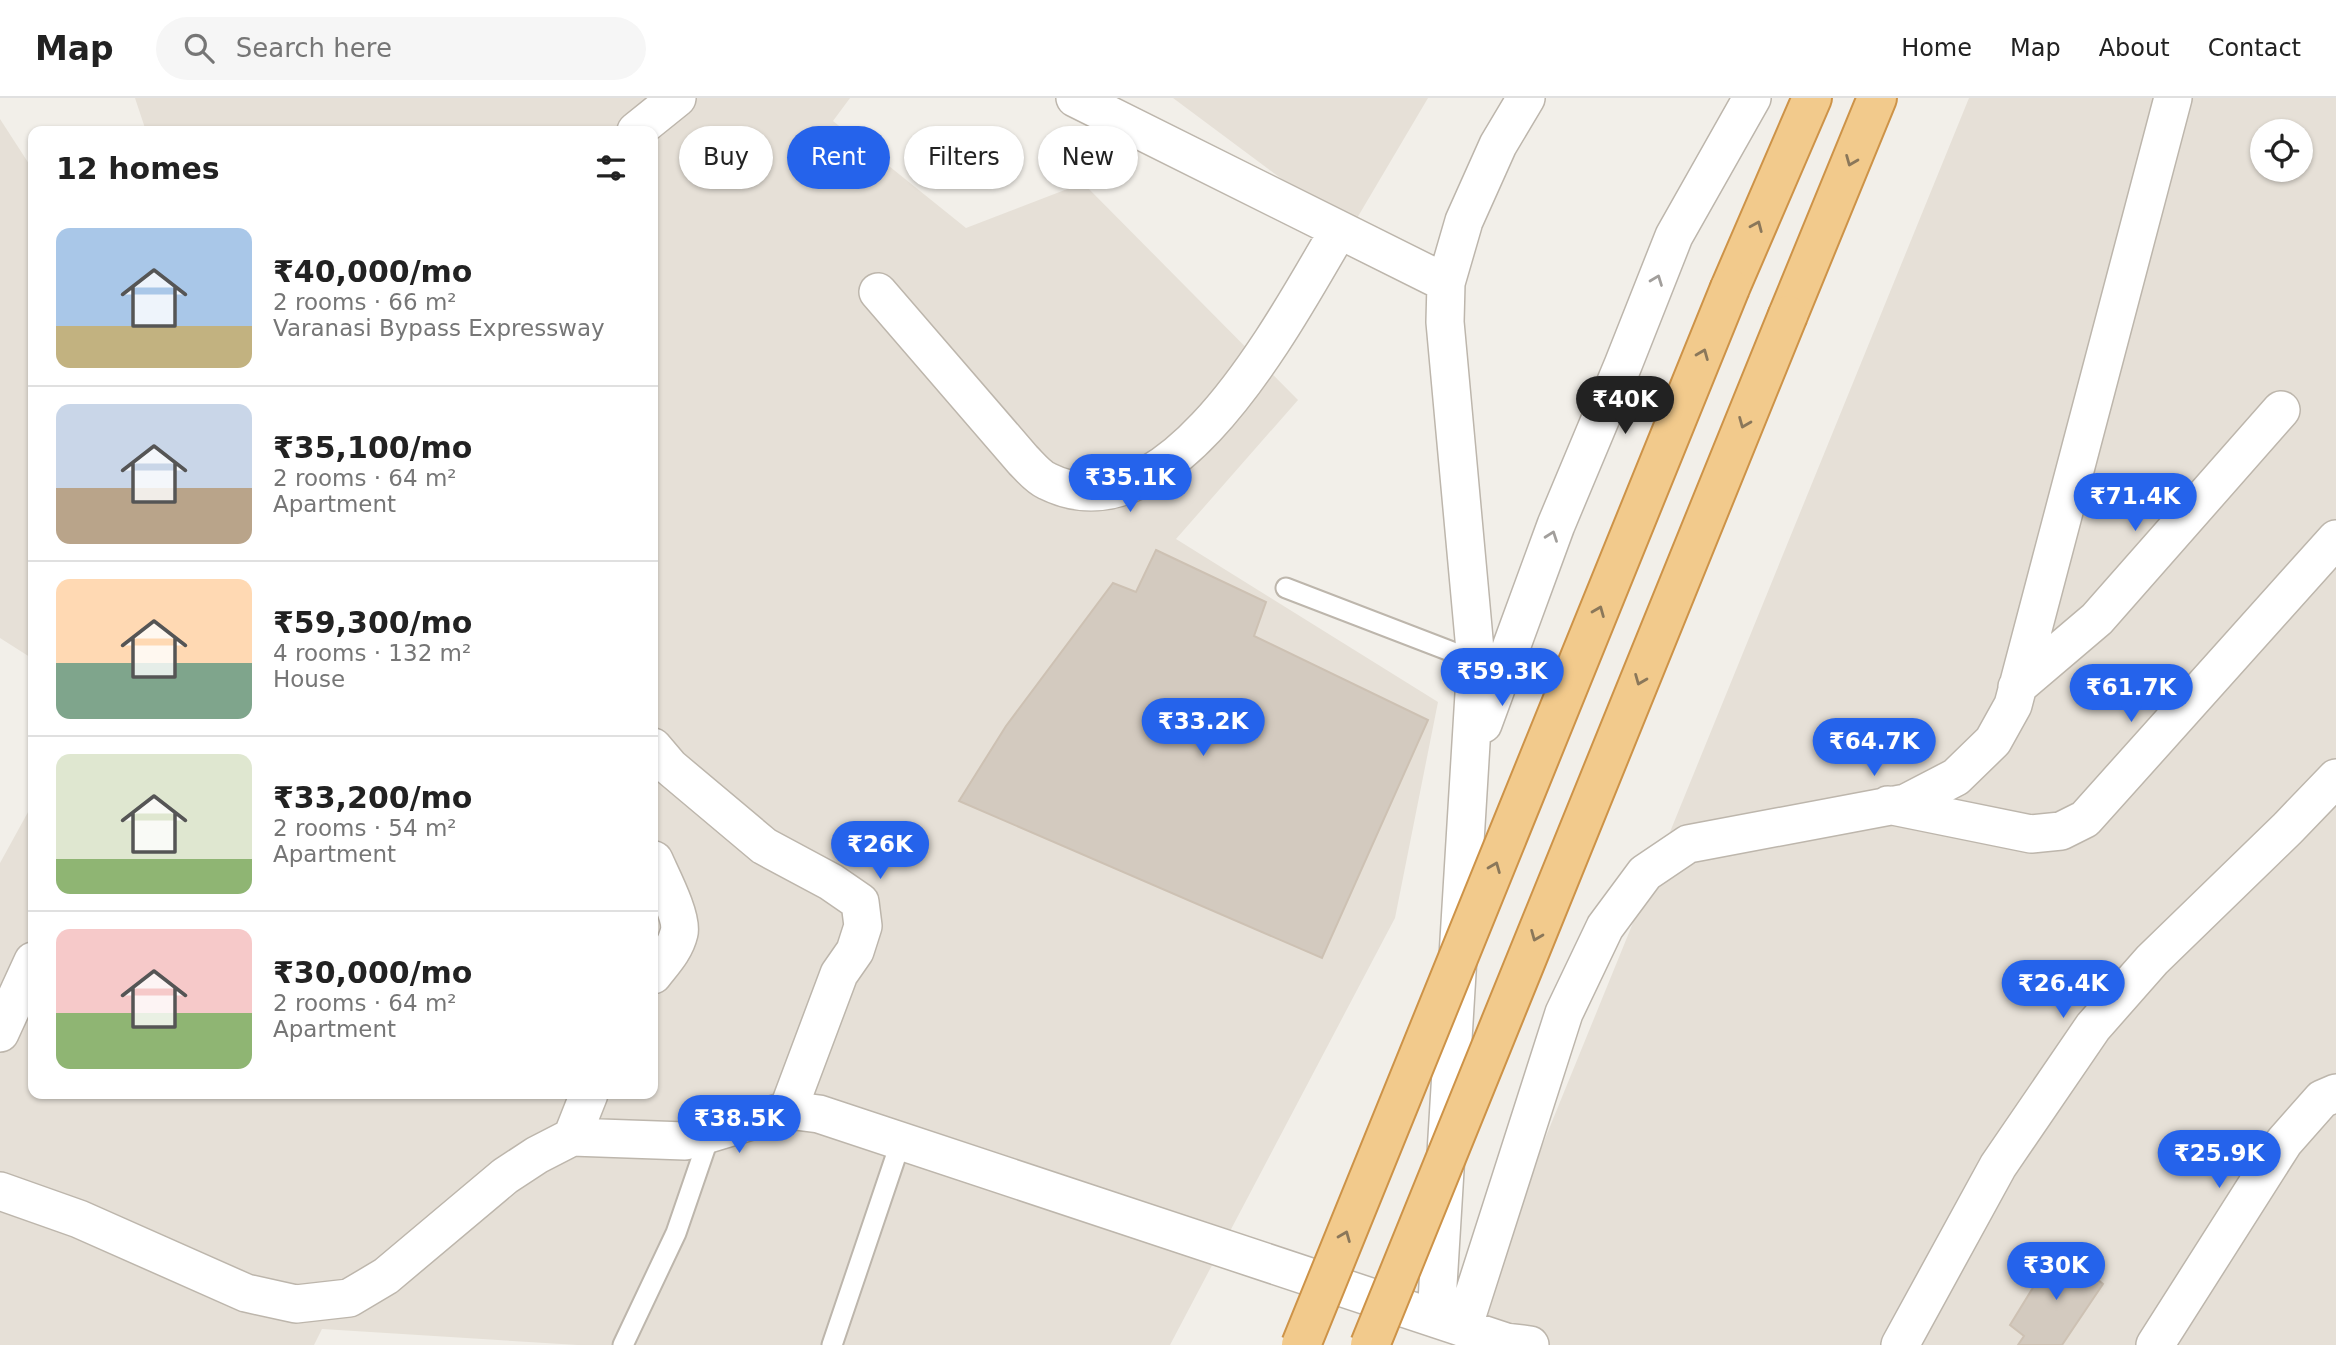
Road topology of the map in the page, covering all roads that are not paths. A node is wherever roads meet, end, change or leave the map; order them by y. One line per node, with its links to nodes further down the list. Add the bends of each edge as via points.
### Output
1 (677, 98): 8 (street)
2 (1075, 98): 9 (street)
3 (1526, 98): 10 (street, via 1498,145 1464,221)
4 (1752, 98): 18 (street, one-way to 4, via 1556,525 1674,236)
5 (1812, 98): 36 (highway, one-way to 5, bridge, via 1730,288)
6 (1877, 98): 37 (highway, one-way to 37, bridge)
7 (2173, 98): 16 (street)
8 (642, 126)
9 (1339, 230): 10 (street); 11 (street, via 1256,367 1210,425 1154,473 1109,491 1074,490 1045,481)
10 (1446, 283): 15 (street, via 1445,323)
11 (878, 292)
12 (2281, 410): 16 (street, via 2097,619)
13 (2336, 539): 20 (street, via 2085,819 2062,831 2031,834)
14 (1286, 588): 15 (lane)
15 (1476, 661): 18 (street)
16 (2017, 688): 20 (street, via 1993,741 1956,777 1906,803)
17 (658, 753): 27 (street, via 764,846 860,902 863,926 855,951 839,974)
18 (1470, 761): 32 (street)
19 (2336, 778): 38 (street, via 2152,960 2093,1027 1998,1166)
20 (1887, 805): 32 (street, via 1688,844 1645,873 1605,927 1564,1013)
21 (658, 869): 22 (street, via 680,930)
22 (658, 969)
23 (28, 972): 24 (street)
24 (0, 1033)
25 (2336, 1093): 39 (street, via 2322,1099 2284,1142)
26 (587, 1099): 29 (street)
27 (788, 1110): 28 (street); 30 (street, via 820,1114)
28 (710, 1134): 29 (street, via 685,1141); 34 (lane, via 676,1233)
29 (572, 1137): 31 (street, via 505,1176 386,1276 349,1298 296,1304 246,1293 79,1219)
30 (901, 1141): 32 (street); 35 (lane)
31 (0, 1191)
32 (1449, 1323): 33 (street)
33 (1513, 1344)
34 (623, 1345)
35 (832, 1345)
36 (1301, 1345)
37 (1370, 1345)
38 (1900, 1345)
39 (2155, 1345)

